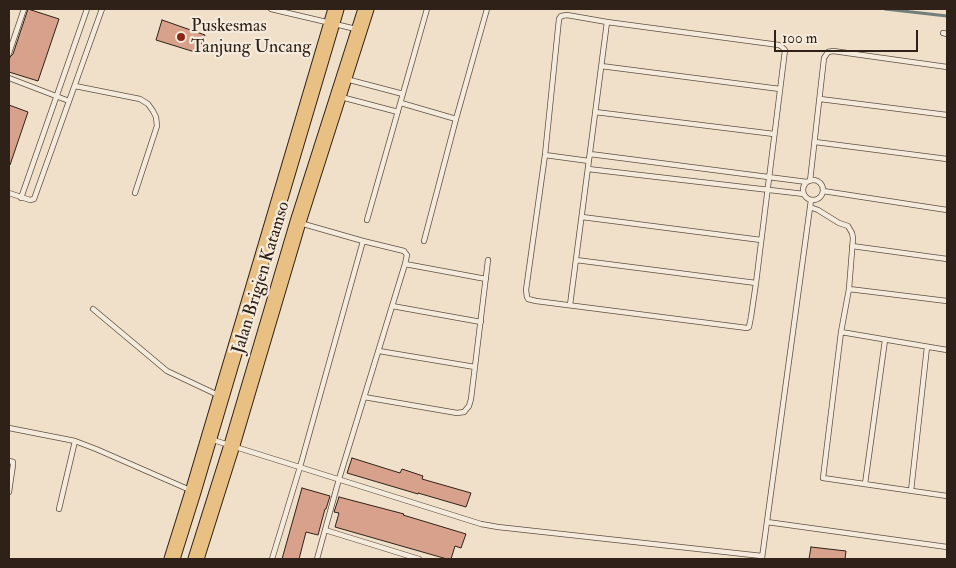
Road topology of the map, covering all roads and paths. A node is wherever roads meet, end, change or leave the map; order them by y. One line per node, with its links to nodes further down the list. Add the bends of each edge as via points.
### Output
1 (24, 9): 11 (lane)
2 (87, 9): 19 (lane)
3 (102, 9): 16 (lane)
4 (271, 9): 8 (lane)
5 (366, 9): 10 (highway, Jalan Brigjen Katamso)
6 (426, 9): 18 (lane)
7 (487, 9): 27 (lane)
8 (334, 16): 10 (lane); 71 (highway, Jalan Brigjen Katamso)
9 (607, 22): 12 (lane); 17 (lane, via 782,46 785,50); 31 (lane, via 567,15 559,19)
10 (360, 30): 15 (highway, Jalan Brigjen Katamso)
11 (9, 53)
12 (601, 66): 17 (lane); 25 (lane)
13 (947, 67): 21 (lane, via 828,52 824,58)
14 (9, 78): 19 (lane)
15 (344, 79): 18 (lane); 20 (highway, Jalan Brigjen Katamso)
16 (75, 86): 22 (lane); 40 (lane, via 140,99 153,111 156,126)
17 (780, 89): 28 (lane)
18 (403, 94): 23 (lane)
19 (56, 96): 22 (lane); 42 (lane)
20 (339, 96): 24 (lane); 48 (highway, Jalan Brigjen Katamso)
21 (820, 99): 26 (lane); 29 (lane)
22 (69, 101): 42 (lane, via 34,199)
23 (401, 102): 24 (lane); 27 (lane)
24 (398, 112): 47 (lane)
25 (595, 112): 28 (lane); 30 (lane)
26 (947, 115)
27 (456, 119): 51 (lane)
28 (774, 134): 35 (lane)
29 (815, 142): 32 (lane); 36 (lane)
30 (590, 154): 33 (lane); 35 (lane)
31 (545, 155): 33 (lane); 61 (lane, via 526,295 528,299)
32 (947, 159)
33 (589, 161): 34 (lane)
34 (588, 169): 37 (lane); 46 (lane)
35 (769, 177): 36 (lane); 37 (lane)
36 (808, 182): 38 (lane, via 819,182); 41 (lane, via 803,188)
37 (767, 190): 41 (lane); 49 (lane)
38 (823, 191): 43 (lane, via 821,197); 45 (lane)
39 (9, 193): 42 (lane)
40 (135, 193)
41 (804, 194): 43 (lane)
42 (22, 198)
43 (811, 200): 44 (lane)
44 (810, 207): 52 (lane, via 850,229); 86 (lane)
45 (947, 210)
46 (582, 217): 49 (lane); 55 (lane)
47 (367, 220)
48 (298, 222): 50 (lane); 76 (highway, Jalan Brigjen Katamso)
49 (761, 240): 58 (lane)
50 (363, 241): 56 (lane, via 404,250); 78 (lane)
51 (424, 241)
52 (852, 246): 53 (lane); 59 (lane)
53 (947, 259)
54 (488, 260): 57 (lane)
55 (576, 260): 58 (lane); 61 (lane)
56 (406, 264): 57 (lane); 62 (lane)
57 (486, 279): 64 (lane)
58 (756, 283): 61 (lane, via 747,328)
59 (849, 289): 60 (lane); 65 (lane)
60 (947, 302)
61 (570, 305)
62 (392, 306): 64 (lane); 68 (lane)
63 (94, 309): 71 (lane, via 167,370)
64 (481, 322): 70 (lane)
65 (841, 332): 66 (lane); 80 (lane, via 823,478)
66 (885, 340): 67 (lane); 80 (lane)
67 (927, 347): 69 (lane); 81 (lane)
68 (379, 350): 70 (lane); 72 (lane)
69 (947, 350)
70 (475, 367): 72 (lane, via 471,400 464,412)
71 (221, 397): 74 (highway, Jalan Brigjen Katamso)
72 (364, 397): 79 (lane)
73 (9, 428): 75 (lane)
74 (209, 438): 76 (lane); 83 (highway, Jalan Brigjen Katamso)
75 (75, 441): 83 (lane); 85 (lane)
76 (232, 445): 78 (lane); 91 (highway, Jalan Brigjen Katamso)
77 (9, 461): 82 (lane, via 13,463)
78 (300, 467): 79 (lane); 92 (lane)
79 (339, 479): 87 (lane); 89 (lane, via 481,524)
80 (865, 484): 81 (lane)
81 (912, 491): 84 (lane)
82 (9, 492)
83 (193, 492): 90 (highway, Jalan Brigjen Katamso)
84 (947, 496)
85 (59, 509)
86 (767, 522): 88 (lane); 89 (lane)
87 (325, 530): 93 (lane); 94 (lane)
88 (947, 547)
89 (762, 558)
90 (172, 559)
91 (196, 559)
92 (272, 559)
93 (317, 559)
94 (419, 559)

